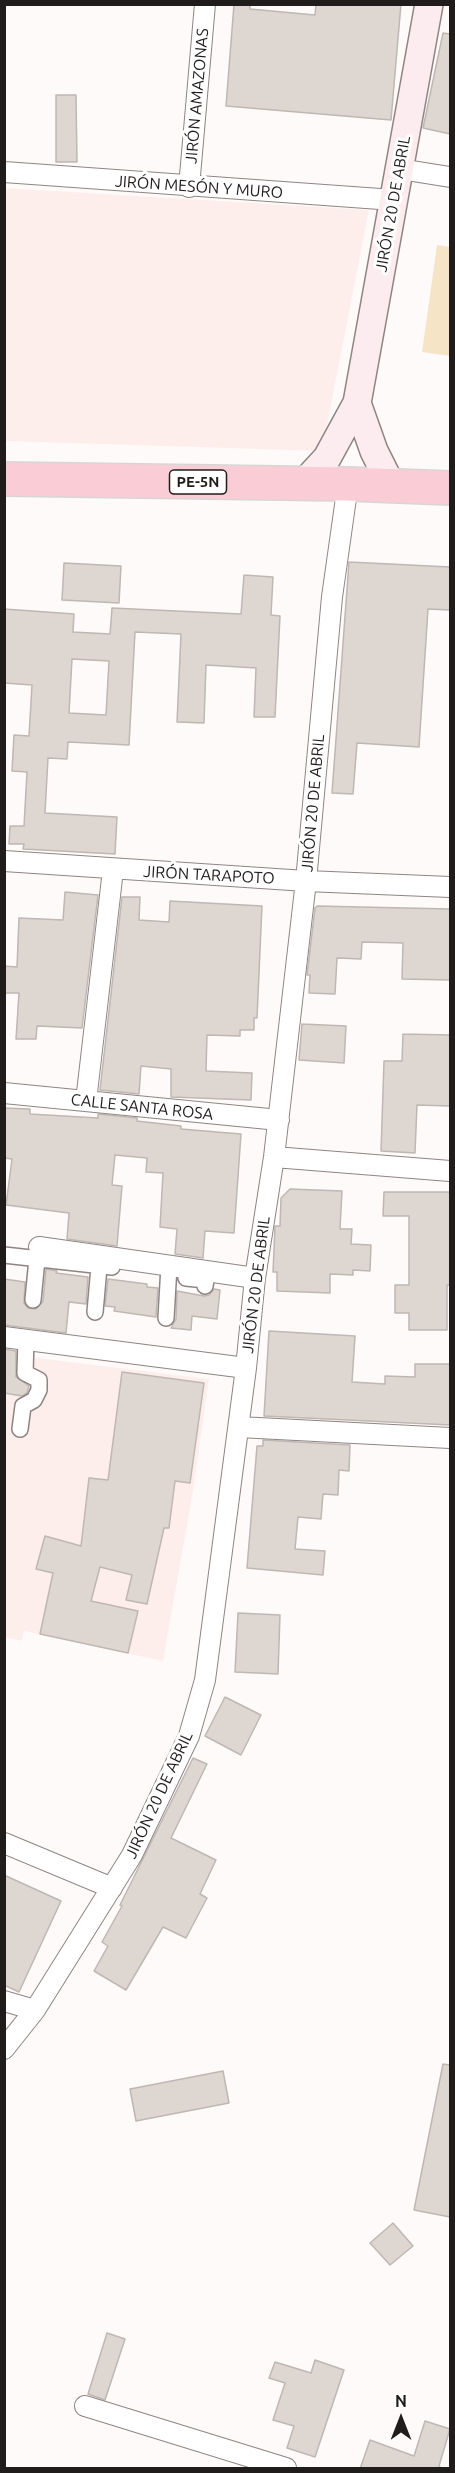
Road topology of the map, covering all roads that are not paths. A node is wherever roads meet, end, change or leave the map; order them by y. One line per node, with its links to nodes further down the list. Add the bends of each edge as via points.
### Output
1 (204, 4): 6 (street, JIRÓN AMAZONAS)
2 (429, 4): 3 (main road, JIRÓN 20 DE ABRIL)
3 (400, 169): 5 (street); 7 (main road, JIRÓN 20 DE ABRIL)
4 (4, 172): 6 (street, JIRÓN MESÓN Y MURO)
5 (450, 177)
6 (189, 187): 7 (street, JIRÓN MESÓN Y MURO)
7 (394, 200): 8 (main road, JIRÓN 20 DE ABRIL)
8 (357, 403): 10 (main road, via 327,458); 12 (main road)
9 (4, 479): 10 (highway, PE-5N)
10 (304, 483): 11 (highway, PE-5N)
11 (348, 484): 12 (highway, PE-5N); 16 (street, JIRÓN 20 DE ABRIL, via 332,597)
12 (391, 485): 13 (highway, PE-5N)
13 (450, 488)
14 (4, 861): 15 (street, JIRÓN TARAPOTO)
15 (113, 870): 16 (street, JIRÓN TARAPOTO); 19 (street)
16 (306, 881): 17 (street, JIRÓN TARAPOTO); 20 (street, JIRÓN 20 DE ABRIL)
17 (450, 887)
18 (4, 1093): 19 (street, CALLE SANTA ROSA)
19 (86, 1101): 20 (street, CALLE SANTA ROSA)
20 (279, 1120): 21 (street, JIRÓN 20 DE ABRIL)
21 (274, 1156): 22 (street); 27 (street, JIRÓN 20 DE ABRIL)
22 (450, 1172)
23 (38, 1253): 24 (street); 25 (street); 29 (street)
24 (4, 1255)
25 (99, 1261): 26 (street); 30 (street)
26 (169, 1271): 27 (street); 28 (street, via 206,1280); 31 (street)
27 (255, 1278): 34 (street, JIRÓN 20 DE ABRIL)
28 (205, 1286)
29 (33, 1300)
30 (94, 1312)
31 (166, 1318)
32 (4, 1337): 33 (street)
33 (26, 1339): 34 (street); 36 (street, via 25,1373 39,1380 39,1390 34,1400 23,1406)
34 (246, 1368): 35 (street, JIRÓN 20 DE ABRIL)
35 (239, 1427): 37 (street); 39 (street, JIRÓN 20 DE ABRIL, via 205,1680 179,1759)
36 (20, 1429)
37 (450, 1438)
38 (4, 1843): 39 (street)
39 (112, 1888): 41 (street, JIRÓN 20 DE ABRIL)
40 (4, 2001): 41 (street)
41 (35, 2010): 42 (street, JIRÓN 20 DE ABRIL)
42 (9, 2044)
43 (85, 2406): 44 (street)
44 (286, 2469)

